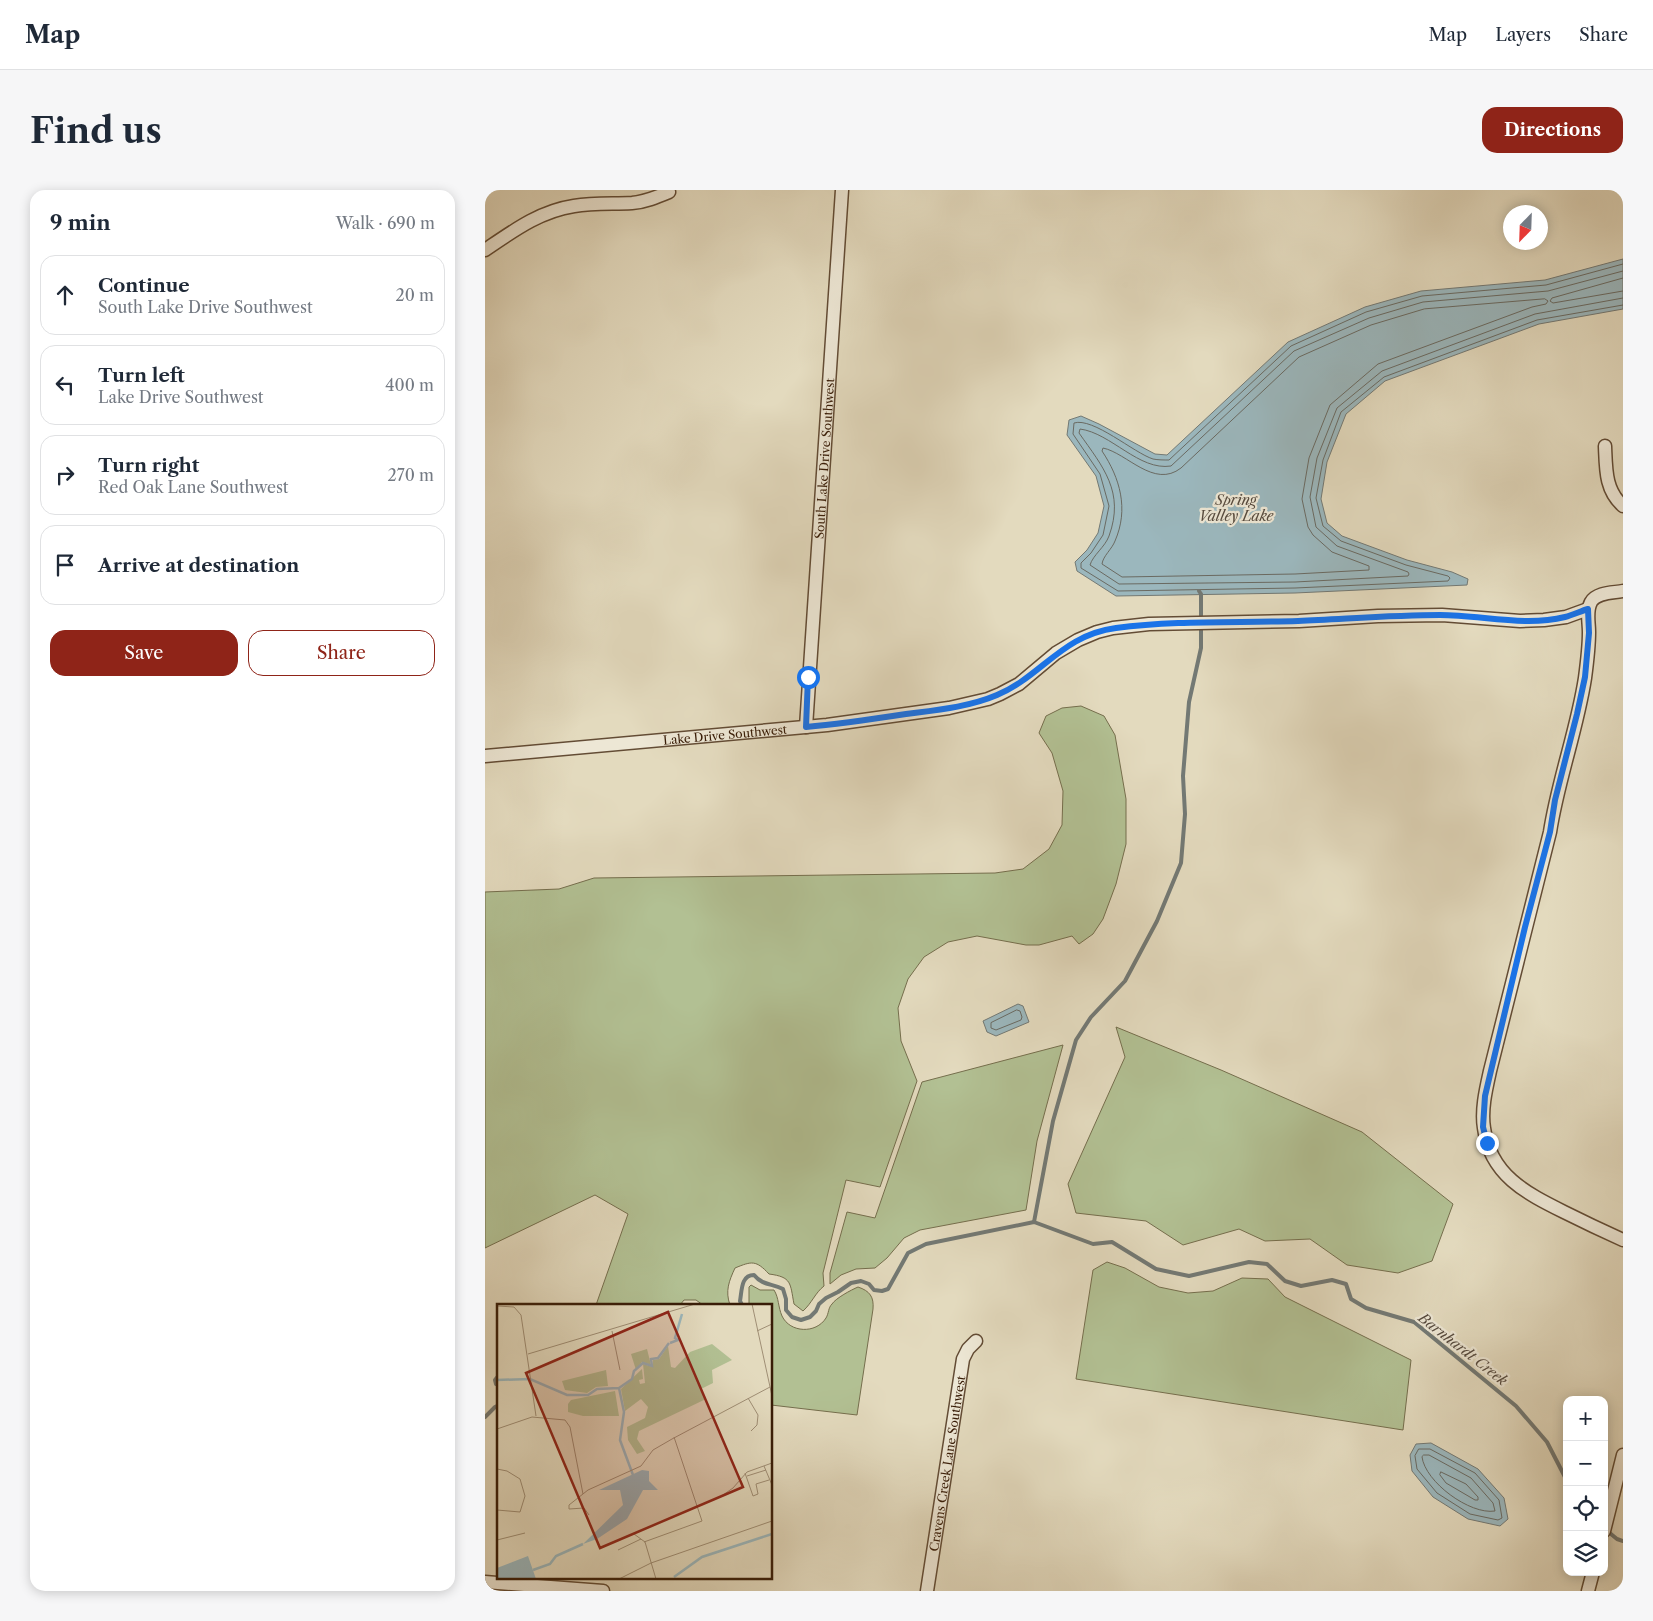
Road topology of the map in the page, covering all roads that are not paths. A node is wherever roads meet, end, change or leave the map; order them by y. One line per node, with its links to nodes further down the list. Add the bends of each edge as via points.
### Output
1 (842, 190): 8 (street, South Lake Drive Southwest)
2 (669, 192): 3 (street, via 633,203 598,203 551,212 531,220)
3 (485, 250)
4 (1605, 446): 5 (street, via 1607,481)
5 (1623, 506)
6 (1623, 591): 7 (street, Lake Drive Southwest, via 1601,594 1592,600)
7 (1588, 609): 8 (street, Lake Drive Southwest, via 1566,617 1520,621 1443,615 1378,616 1113,628 1077,640 1019,684 988,699 949,708); 10 (street, via 1585,677 1490,1071 1483,1127 1493,1158 1517,1186)
8 (806, 727): 9 (street, Lake Drive Southwest)
9 (485, 756)
10 (1623, 1240)
11 (976, 1341): 17 (street, Cravens Creek Lane Southwest, via 963,1359)
12 (1623, 1455): 13 (street)
13 (1608, 1515)
14 (1592, 1576): 18 (street)
15 (485, 1582): 16 (street)
16 (603, 1591)
17 (927, 1591)
18 (1588, 1591)

